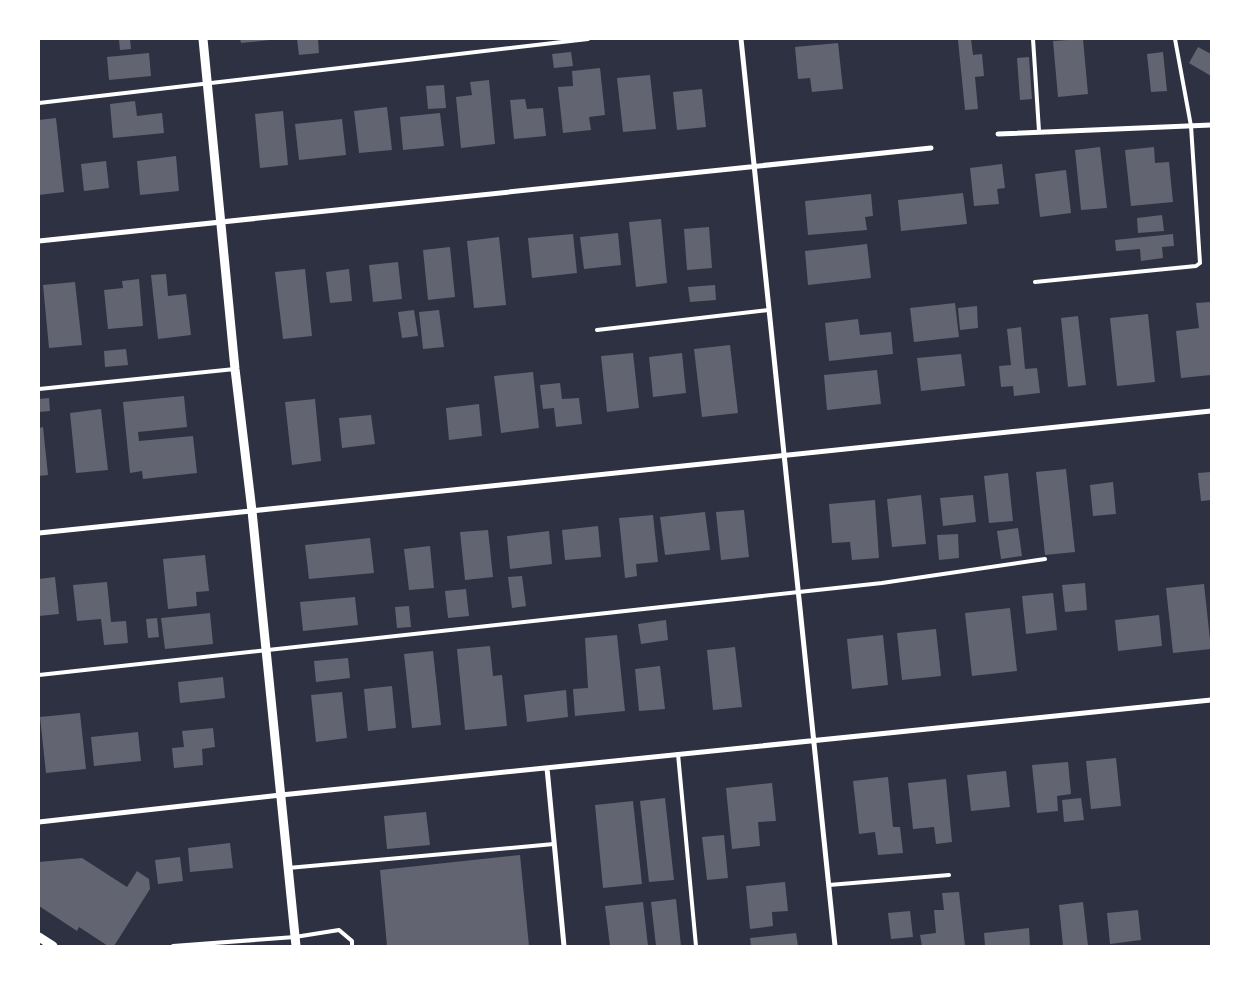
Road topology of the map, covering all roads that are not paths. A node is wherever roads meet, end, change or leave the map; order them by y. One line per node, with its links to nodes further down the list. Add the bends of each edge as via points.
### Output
1 (203, 39): 6 (street)
2 (588, 39): 6 (lane)
3 (741, 39): 13 (street)
4 (1033, 39): 10 (lane)
5 (1175, 39): 9 (lane)
6 (208, 82): 7 (lane); 14 (street)
7 (39, 103)
8 (1211, 125): 9 (street)
9 (1190, 126): 10 (street); 16 (lane, via 1200,263 1196,266)
10 (1039, 131): 11 (street)
11 (998, 134)
12 (931, 148): 13 (street)
13 (755, 167): 14 (street); 17 (street)
14 (222, 222): 15 (street); 19 (street)
15 (39, 241)
16 (1035, 282)
17 (769, 310): 18 (lane); 22 (street)
18 (597, 330)
19 (235, 369): 20 (lane); 23 (street)
20 (39, 389)
21 (1211, 411): 22 (street)
22 (784, 455): 23 (street); 26 (street)
23 (252, 511): 24 (street); 27 (street)
24 (39, 533)
25 (1045, 558): 26 (lane, via 882,584)
26 (798, 592): 27 (lane); 30 (street)
27 (266, 650): 28 (lane); 33 (street)
28 (39, 675)
29 (1211, 700): 30 (street)
30 (814, 741): 31 (street); 38 (street)
31 (678, 754): 32 (street); 45 (lane)
32 (547, 768): 33 (street); 35 (street)
33 (281, 795): 34 (street); 36 (street)
34 (39, 822)
35 (554, 844): 36 (lane); 44 (street)
36 (288, 868): 40 (street)
37 (949, 874): 38 (lane)
38 (829, 885): 46 (street)
39 (39, 937): 41 (street)
40 (296, 942): 42 (lane); 43 (lane, via 339,930 352,941)
41 (53, 946)
42 (173, 946)
43 (352, 946)
44 (564, 946)
45 (696, 946)
46 (835, 946)

